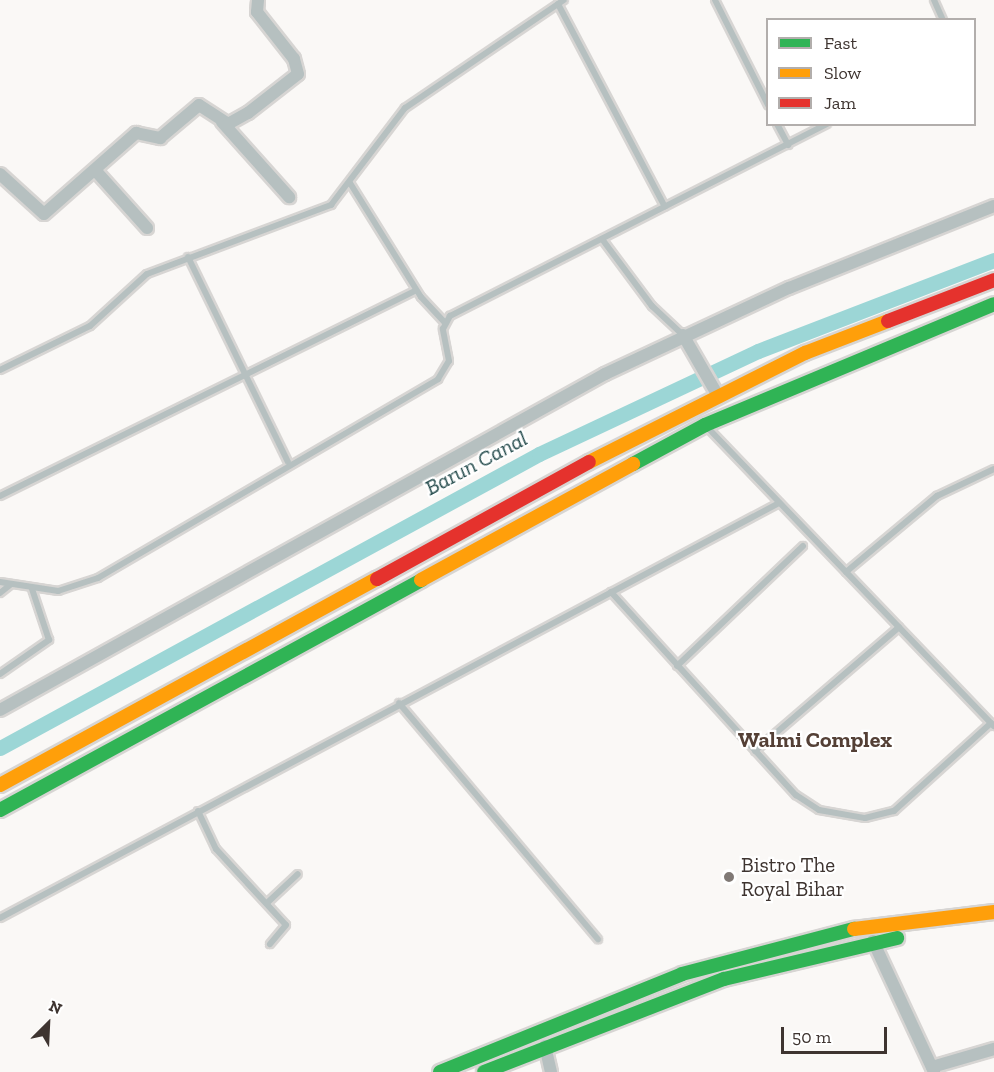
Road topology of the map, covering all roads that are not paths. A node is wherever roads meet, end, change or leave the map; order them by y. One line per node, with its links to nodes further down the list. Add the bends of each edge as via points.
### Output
1 (258, 0): 7 (street, via 257,12 294,59 298,74 248,113)
2 (715, 0): 6 (lane)
3 (934, 0): 5 (lane)
4 (561, 2): 13 (lane, via 405,108); 16 (lane)
5 (942, 18)
6 (766, 101)
7 (222, 122): 11 (street, via 205,108 191,108 160,138 130,136); 14 (street)
8 (778, 126): 10 (lane)
9 (814, 128): 10 (lane)
10 (788, 145): 16 (lane)
11 (95, 170): 12 (street, via 44,214); 17 (street)
12 (0, 174)
13 (350, 183): 19 (lane, via 316,213); 21 (lane)
14 (289, 197)
15 (994, 206): 24 (street)
16 (666, 207): 18 (lane)
17 (147, 228)
18 (602, 239): 23 (lane); 24 (lane, via 647,300)
19 (188, 257): 25 (lane, via 138,279 78,334); 26 (lane)
20 (994, 280): 27 (highway)
21 (416, 290): 23 (lane); 26 (lane)
22 (994, 304): 28 (highway)
23 (444, 322): 29 (lane, via 449,361 438,379)
24 (687, 340): 27 (street); 44 (street)
25 (0, 370)
26 (245, 376): 29 (lane); 31 (lane)
27 (713, 388): 47 (highway)
28 (705, 425): 32 (lane); 48 (highway)
29 (288, 462): 37 (lane, via 88,584)
30 (994, 469): 34 (lane, via 937,496)
31 (0, 496)
32 (779, 503): 34 (lane); 38 (lane)
33 (803, 546): 41 (lane)
34 (846, 572): 40 (lane)
35 (0, 582): 36 (lane)
36 (10, 585): 37 (lane); 39 (lane)
37 (32, 589): 42 (lane, via 50,640)
38 (611, 592): 41 (lane); 43 (lane)
39 (0, 593)
40 (899, 627): 45 (lane); 46 (lane)
41 (677, 666): 46 (lane)
42 (0, 674)
43 (399, 703): 49 (lane); 55 (lane)
44 (0, 710)
45 (992, 725): 46 (lane, via 922,791 879,817 849,818 819,810 796,795)
46 (755, 751)
47 (0, 785)
48 (0, 810)
49 (198, 811): 51 (lane, via 216,849); 53 (lane)
50 (298, 874): 51 (lane)
51 (267, 903): 57 (lane, via 286,925)
52 (994, 912): 61 (highway, via 857,928 682,974)
53 (0, 918)
54 (994, 927): 56 (highway)
55 (598, 939)
56 (873, 941): 58 (highway, via 724,979); 60 (street)
57 (270, 944)
58 (545, 1046): 62 (highway); 63 (street)
59 (994, 1049): 60 (street)
60 (933, 1070)
61 (440, 1072)
62 (484, 1072)
63 (551, 1072)

